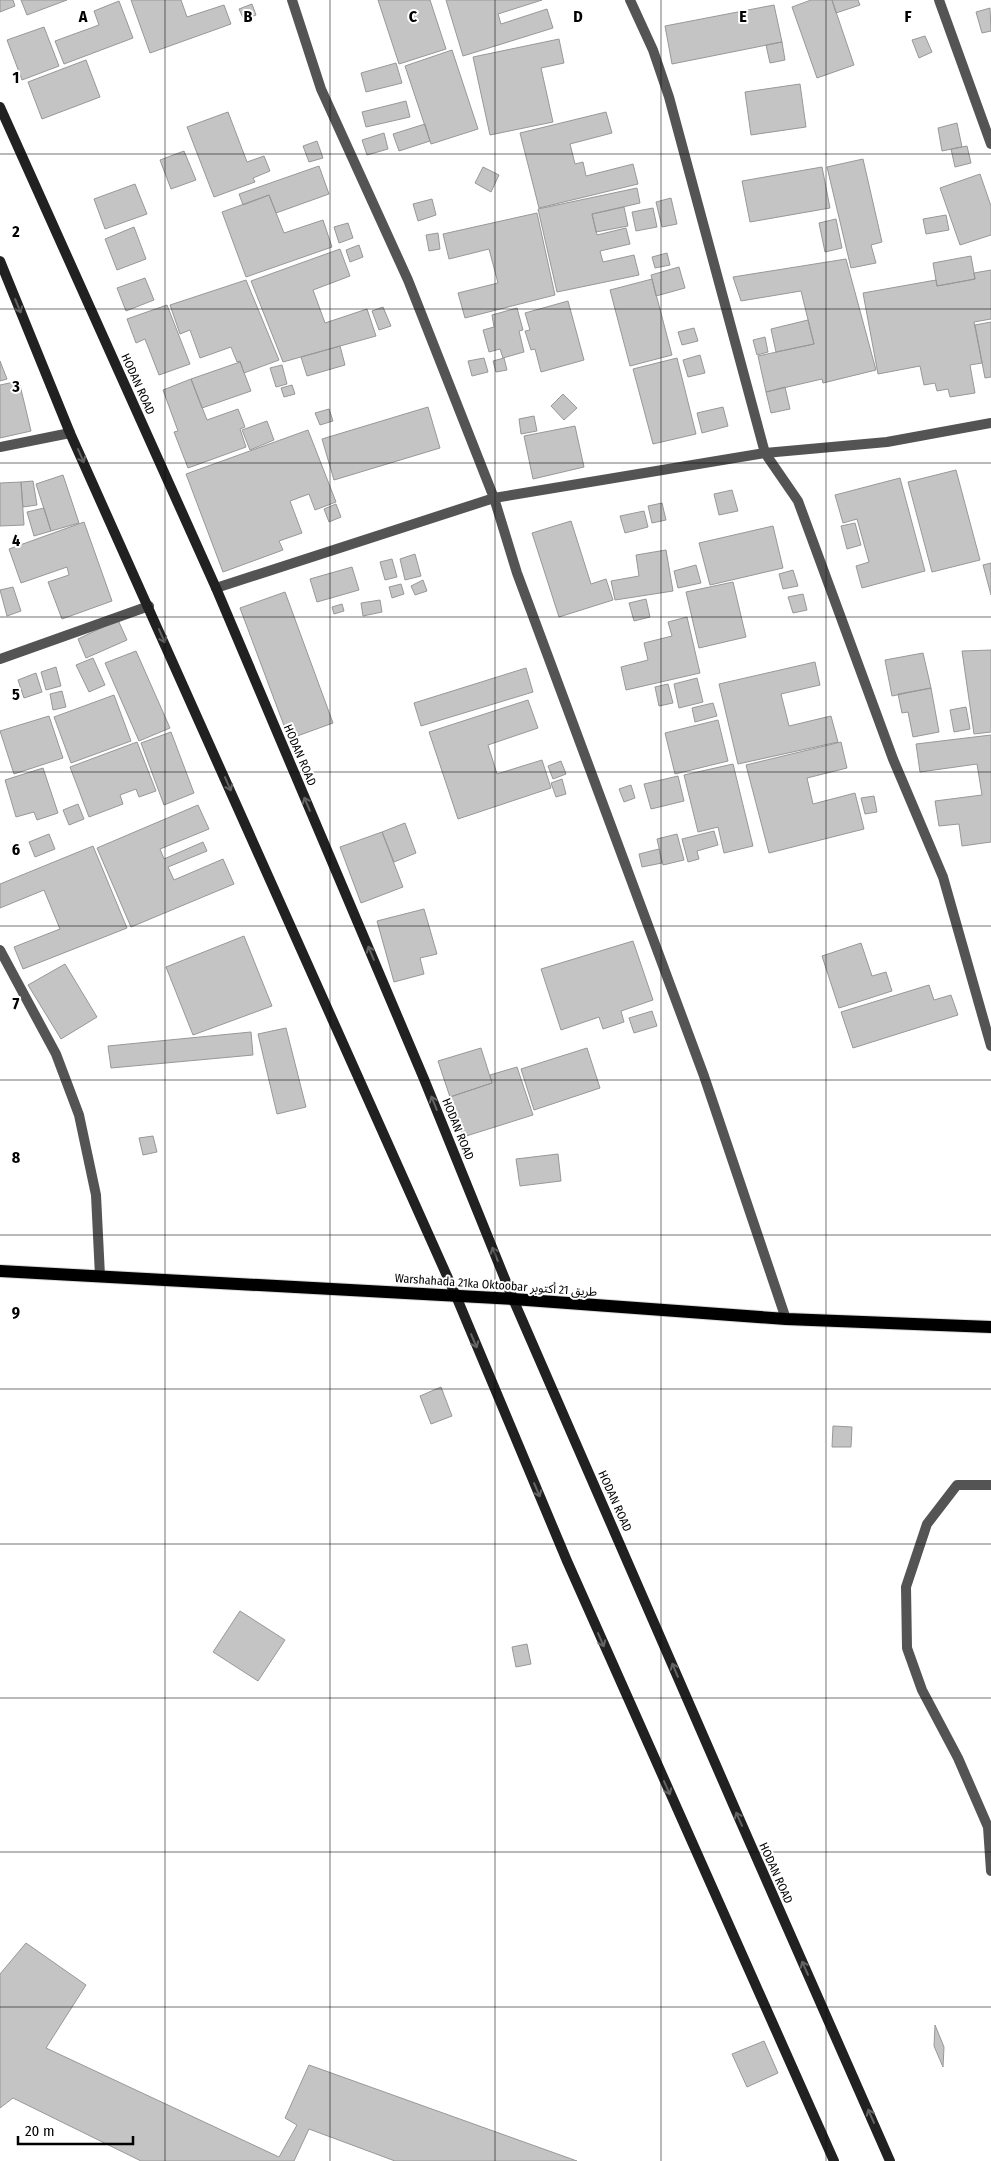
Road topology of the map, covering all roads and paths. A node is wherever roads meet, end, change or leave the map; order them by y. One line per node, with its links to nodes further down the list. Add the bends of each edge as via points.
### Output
1 (292, 0): 11 (street, via 321,89 408,280)
2 (630, 0): 10 (street, via 653,50 669,97)
3 (939, 0): 5 (street)
4 (0, 107): 12 (main road, HODAN ROAD)
5 (991, 144)
6 (0, 260): 8 (main road, one-way to 8)
7 (991, 424): 10 (street, via 887,442)
8 (70, 433): 9 (street); 13 (main road, one-way to 13)
9 (0, 447)
10 (765, 453): 11 (street); 16 (street, via 798,501 893,759 943,877)
11 (494, 498): 12 (street); 21 (street, via 517,573 704,1076)
12 (216, 588): 20 (main road, HODAN ROAD, one-way to 12)
13 (149, 606): 14 (street); 19 (main road, one-way to 19)
14 (0, 659)
15 (0, 950): 18 (street, via 56,1054 79,1115 96,1195)
16 (991, 1046)
17 (0, 1271): 18 (main road, Warshahada 21ka Oktoobar طريق 21 أكتوبر)
18 (100, 1276): 19 (main road, Warshahada 21ka Oktoobar طريق 21 أكتوبر)
19 (456, 1296): 20 (main road, Warshahada 21ka Oktoobar طريق 21 أكتوبر); 25 (main road, one-way to 25, via 571,1570)
20 (513, 1299): 21 (main road, Warshahada 21ka Oktoobar طريق 21 أكتوبر); 26 (main road, HODAN ROAD, one-way to 20)
21 (786, 1319): 22 (main road, Warshahada 21ka Oktoobar طريق 21 أكتوبر)
22 (991, 1327)
23 (991, 1485): 24 (street, via 957,1485 926,1524 906,1586 907,1648 922,1690 958,1758 988,1827)
24 (991, 1871)
25 (834, 2161)
26 (890, 2161)

